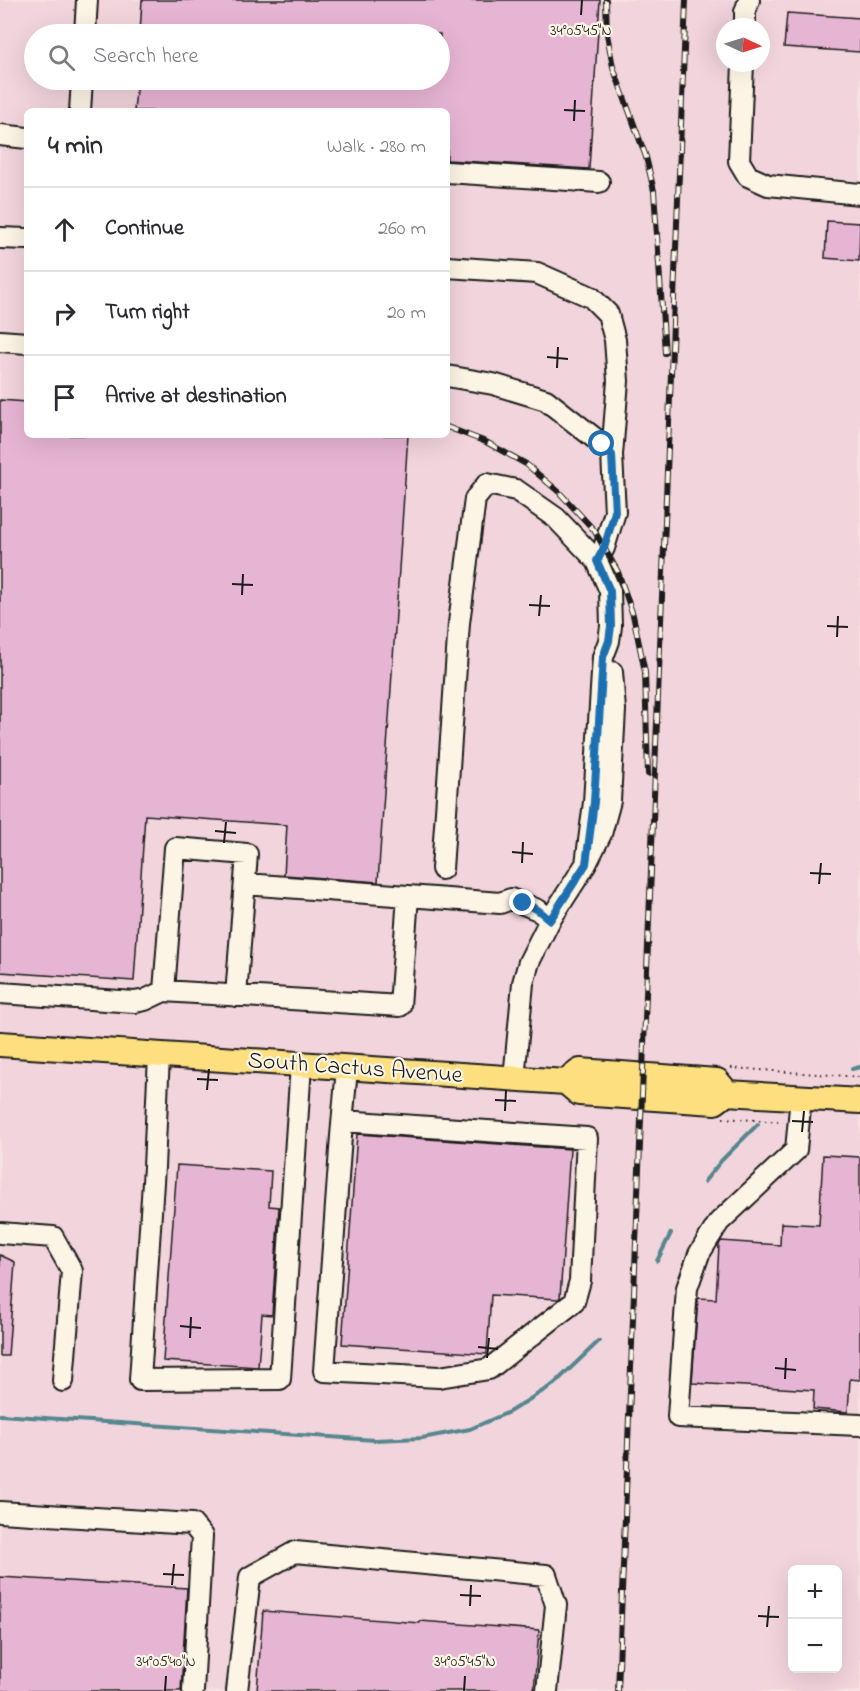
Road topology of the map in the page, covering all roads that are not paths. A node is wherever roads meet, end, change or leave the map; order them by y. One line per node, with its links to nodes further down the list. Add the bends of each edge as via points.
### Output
1 (87, 0): 4 (street)
2 (749, 0): 3 (street)
3 (745, 18)
4 (86, 24)
5 (743, 72): 12 (street, via 739,161 748,176 768,185)
6 (81, 90): 7 (street)
7 (80, 108)
8 (0, 135): 9 (street)
9 (24, 138)
10 (450, 172): 11 (street)
11 (599, 182)
12 (860, 194)
13 (0, 237): 14 (street)
14 (24, 239)
15 (450, 267): 19 (street, via 537,273 591,297 608,314 615,340 618,381)
16 (0, 341): 17 (street)
17 (24, 343)
18 (450, 377): 19 (street, via 546,400)
19 (612, 455): 20 (street, via 615,512)
20 (597, 561): 21 (street, via 556,519 516,490 487,484 475,499 459,623); 24 (street, via 610,591 611,626 603,657 586,864)
21 (442, 869)
22 (245, 884): 23 (street); 25 (street, via 247,854 175,848); 27 (street)
23 (408, 896): 24 (street, via 500,903 511,899 538,910); 27 (street, via 400,1006)
24 (550, 920): 32 (street, via 523,983)
25 (164, 991): 26 (street, via 135,1002); 27 (street)
26 (0, 993)
27 (236, 996)
28 (0, 1044): 29 (main road, South Cactus Avenue)
29 (159, 1055): 30 (main road, South Cactus Avenue); 30 (street, via 140,1380 280,1379)
30 (301, 1065): 31 (main road, South Cactus Avenue)
31 (347, 1068): 32 (main road, South Cactus Avenue); 35 (street)
32 (514, 1079): 33 (main road, South Cactus Avenue, via 566,1082 579,1093 715,1102 728,1093)
33 (801, 1097): 34 (main road, South Cactus Avenue); 38 (street, via 796,1150 719,1222 699,1254 687,1288 678,1417)
34 (860, 1101)
35 (343, 1121): 35 (street, via 324,1371 439,1377 489,1369 574,1302 580,1281 587,1138)
36 (0, 1233): 37 (street, via 53,1237 72,1271)
37 (63, 1381)
38 (860, 1425)
39 (0, 1512): 40 (street, via 192,1524 202,1536)
40 (194, 1691)
41 (237, 1691): 42 (street, via 250,1577 295,1552 546,1575 556,1605)
42 (547, 1691)

